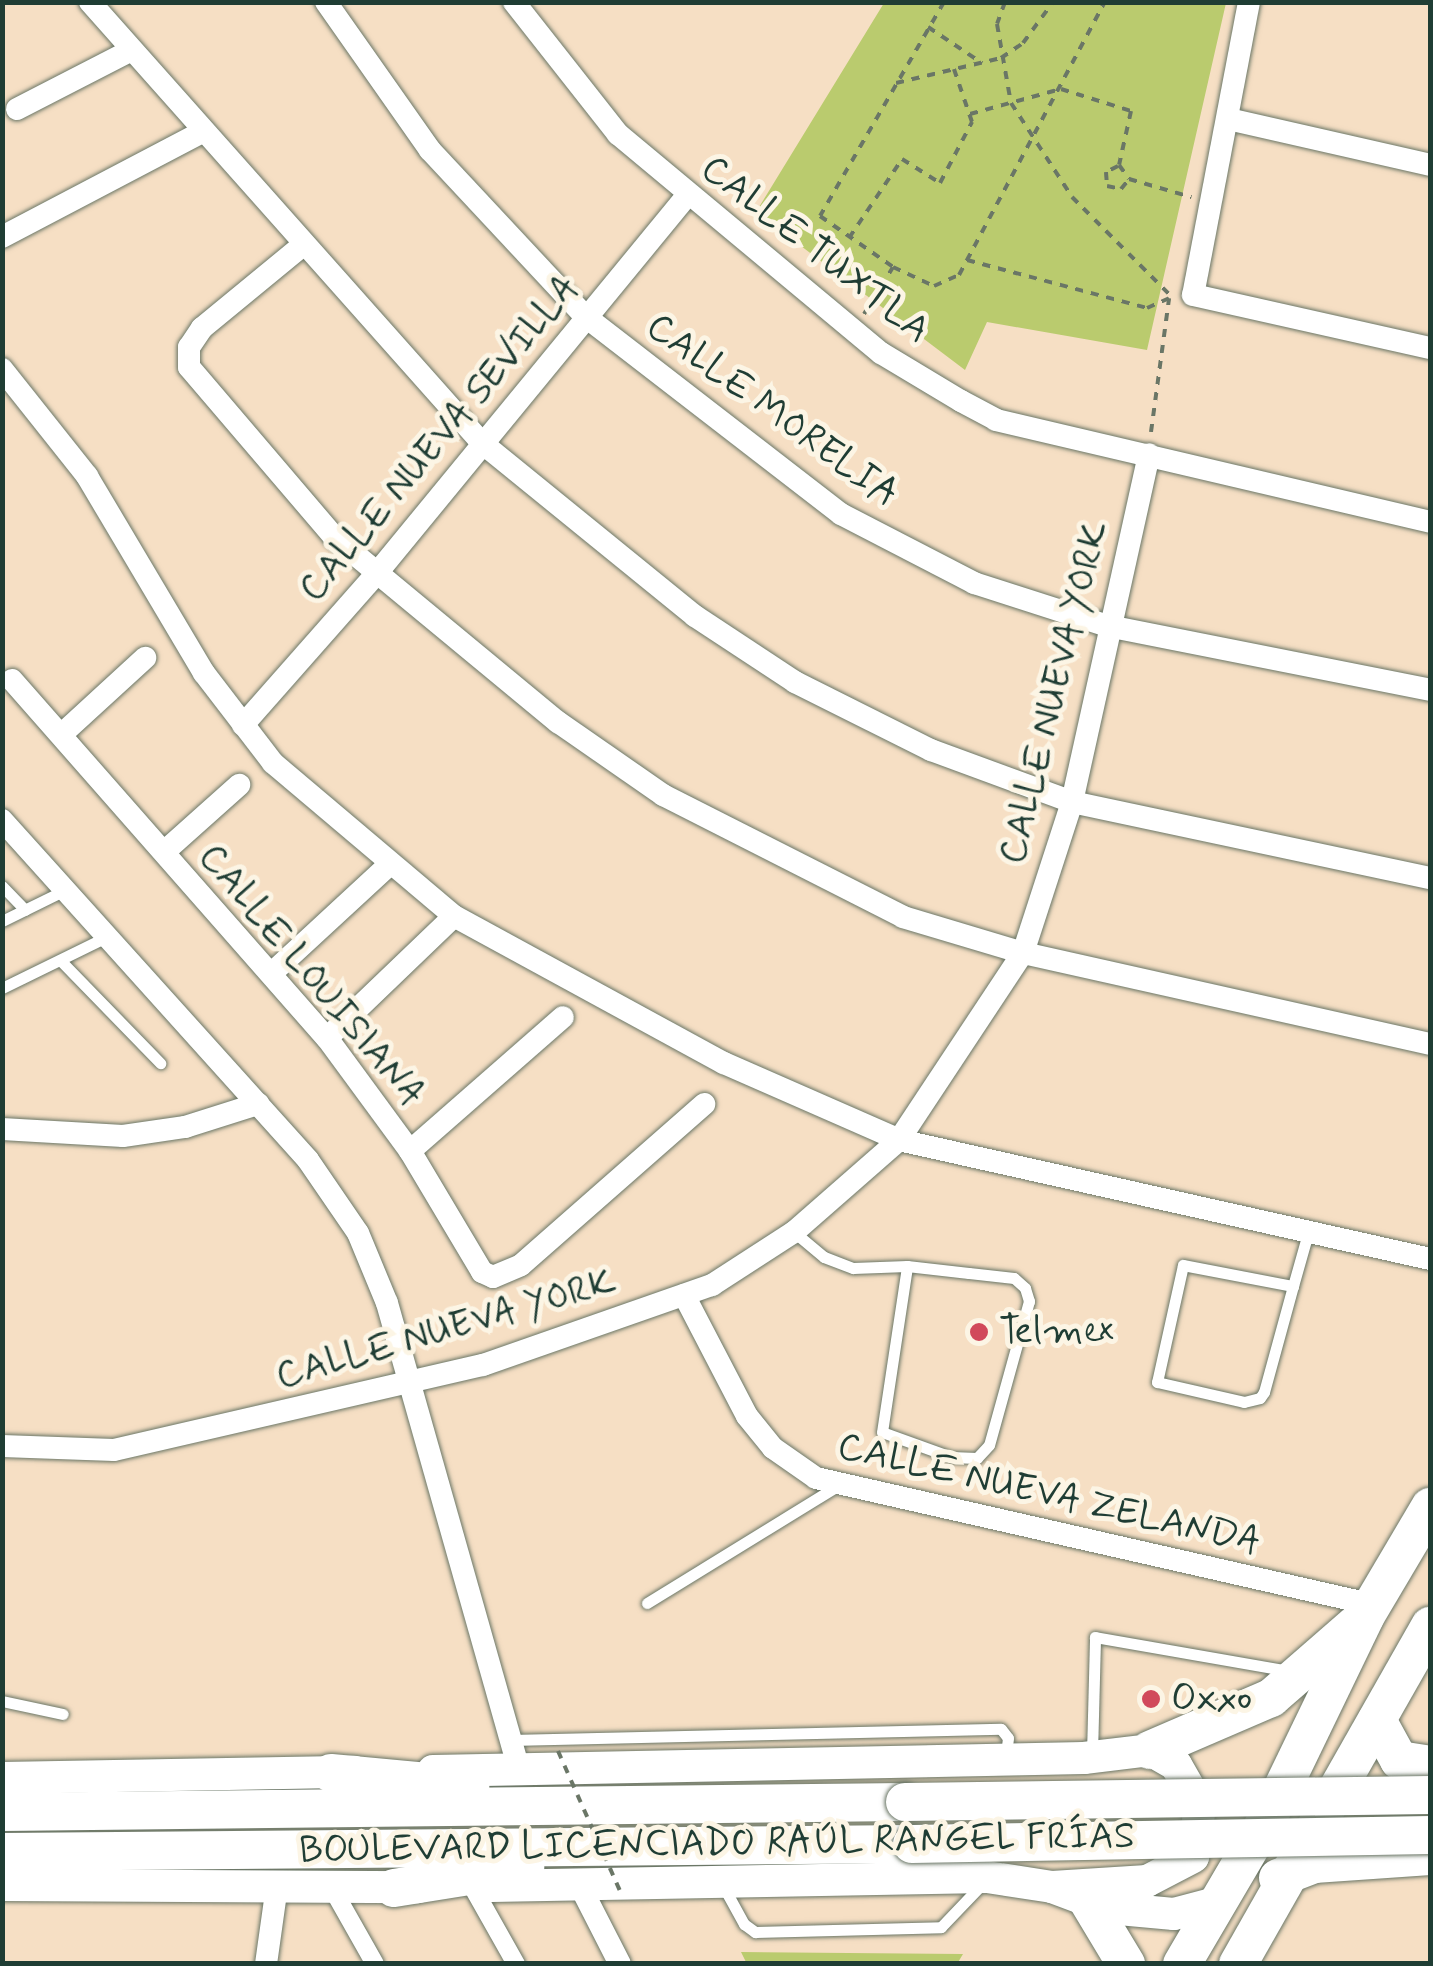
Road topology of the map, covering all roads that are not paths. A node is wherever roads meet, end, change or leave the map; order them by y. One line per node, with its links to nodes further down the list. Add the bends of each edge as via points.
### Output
1 (90, 2): 5 (street)
2 (326, 2): 13 (street, CALLE MORELIA, via 430,150)
3 (514, 2): 10 (street, CALLE TUXTLA, via 618,134)
4 (1249, 2): 7 (street)
5 (132, 50): 6 (street); 8 (street)
6 (16, 109)
7 (1228, 119): 9 (street); 14 (street, via 1193,295)
8 (202, 132): 11 (street); 12 (street)
9 (1430, 165)
10 (687, 195): 13 (street, CALLE NUEVA SEVILLA); 17 (street, CALLE TUXTLA, via 852,330 996,420)
11 (2, 237)
12 (302, 245): 16 (street); 19 (street, via 202,328 186,357 334,537)
13 (586, 316): 16 (street, CALLE NUEVA SEVILLA); 20 (street, CALLE MORELIA, via 841,514 974,582)
14 (1430, 348)
15 (2, 369): 24 (street, via 88,476 204,673)
16 (482, 443): 19 (street, CALLE NUEVA SEVILLA); 27 (street, via 695,616 795,682 930,750)
17 (1149, 454): 18 (street, CALLE TUXTLA); 20 (street, CALLE NUEVA YORK)
18 (1430, 522)
19 (377, 573): 24 (street, CALLE NUEVA SEVILLA); 38 (street, via 476,659 663,795 902,917)
20 (1108, 626): 23 (street, CALLE MORELIA); 27 (street, CALLE NUEVA YORK)
21 (145, 658): 25 (street)
22 (12, 680): 25 (street, CALLE LOUISIANA)
23 (1430, 690)
24 (243, 725): 30 (street, via 273,763)
25 (62, 734): 29 (street, CALLE LOUISIANA)
26 (239, 785): 29 (street)
27 (1072, 802): 31 (street); 38 (street, CALLE NUEVA YORK)
28 (2, 820): 33 (street)
29 (164, 852): 40 (street, CALLE LOUISIANA)
30 (388, 866): 35 (street); 40 (street)
31 (1430, 878)
32 (2, 886): 34 (lane)
33 (65, 890): 34 (lane); 37 (street)
34 (25, 910): 36 (lane)
35 (454, 916): 43 (street); 49 (street, via 724,1063)
36 (2, 922)
37 (107, 936): 39 (lane); 46 (street)
38 (1023, 953): 44 (street); 49 (street, CALLE NUEVA YORK)
39 (60, 960): 41 (lane); 45 (lane)
40 (273, 972): 43 (street, CALLE LOUISIANA)
41 (2, 988)
42 (563, 1017): 50 (street)
43 (327, 1038): 50 (street, CALLE LOUISIANA)
44 (1430, 1044)
45 (160, 1062)
46 (258, 1104): 48 (street, via 200,1124 123,1136); 57 (street, via 308,1160 358,1233 387,1303)
47 (704, 1104): 50 (street, CALLE LOUISIANA, via 521,1264 488,1275 476,1266)
48 (2, 1129)
49 (899, 1140): 51 (street, CALLE NUEVA YORK); 52 (street)
50 (410, 1152)
51 (794, 1232): 54 (lane, via 837,1264); 56 (street, CALLE NUEVA YORK)
52 (1308, 1233): 53 (street); 55 (lane)
53 (1430, 1259)
54 (907, 1266): 54 (lane, via 1014,1278 1028,1294 989,1445 978,1458 951,1457 882,1432)
55 (1293, 1286): 55 (lane, via 1260,1398 1244,1402 1157,1382 1182,1265)
56 (684, 1295): 57 (street, CALLE NUEVA YORK, via 483,1365); 59 (street, CALLE NUEVA ZELANDA, via 764,1438 792,1465)
57 (408, 1381): 58 (street, CALLE NUEVA YORK, via 196,1436 114,1450); 70 (street)
58 (2, 1446)
59 (840, 1484): 62 (lane, via 720,1564); 63 (street, CALLE NUEVA ZELANDA)
60 (1430, 1507): 63 (main road)
61 (1430, 1549): 75 (main road, via 1340,1708 1334,1741)
62 (647, 1603)
63 (1370, 1611): 65 (main road); 93 (main road, via 1269,1816)
64 (1430, 1626): 68 (main road, via 1411,1671)
65 (1297, 1676): 69 (main road, via 1236,1718); 71 (lane, via 1276,1665 1095,1637)
66 (2, 1701): 67 (lane)
67 (63, 1714)
68 (1377, 1720): 72 (main road, via 1399,1760); 75 (main road)
69 (1150, 1750): 71 (main road); 89 (main road, via 1176,1765 1200,1807 1193,1858 1146,1882)
70 (514, 1754): 71 (main road); 73 (main road)
71 (1092, 1757)
72 (1430, 1765)
73 (331, 1773): 74 (main road); 77 (main road)
74 (2, 1778)
75 (1340, 1784): 80 (main road, via 1357,1824 1378,1847); 82 (main road)
76 (1430, 1795): 77 (main road, BOULEVARD LICENCIADO RAÚL RANGEL FRÍAS, bridge)
77 (671, 1804): 78 (main road, BOULEVARD LICENCIADO RAÚL RANGEL FRÍAS)
78 (2, 1812)
79 (650, 1846): 80 (main road, BOULEVARD LICENCIADO RAÚL RANGEL FRÍAS, bridge); 81 (main road, BOULEVARD LICENCIADO RAÚL RANGEL FRÍAS); 91 (main road)
80 (1421, 1849): 82 (main road)
81 (2, 1852)
82 (1289, 1873): 93 (main road); 100 (main road)
83 (987, 1877): 84 (main road); 84 (lane, via 942,1927 755,1932); 89 (main road)
84 (720, 1881): 85 (main road)
85 (579, 1884): 88 (main road); 97 (street)
86 (2, 1885): 87 (main road)
87 (277, 1886): 90 (main road); 94 (street)
88 (472, 1886): 91 (main road); 96 (street)
89 (1052, 1887): 92 (main road)
90 (332, 1888): 91 (main road); 95 (street)
91 (394, 1888)
92 (1088, 1901): 93 (main road, via 1174,1914); 98 (main road)
93 (1216, 1903): 99 (main road)
94 (266, 1964)
95 (374, 1964)
96 (516, 1964)
97 (620, 1964)
98 (1126, 1964)
99 (1182, 1964)
100 (1238, 1964)

